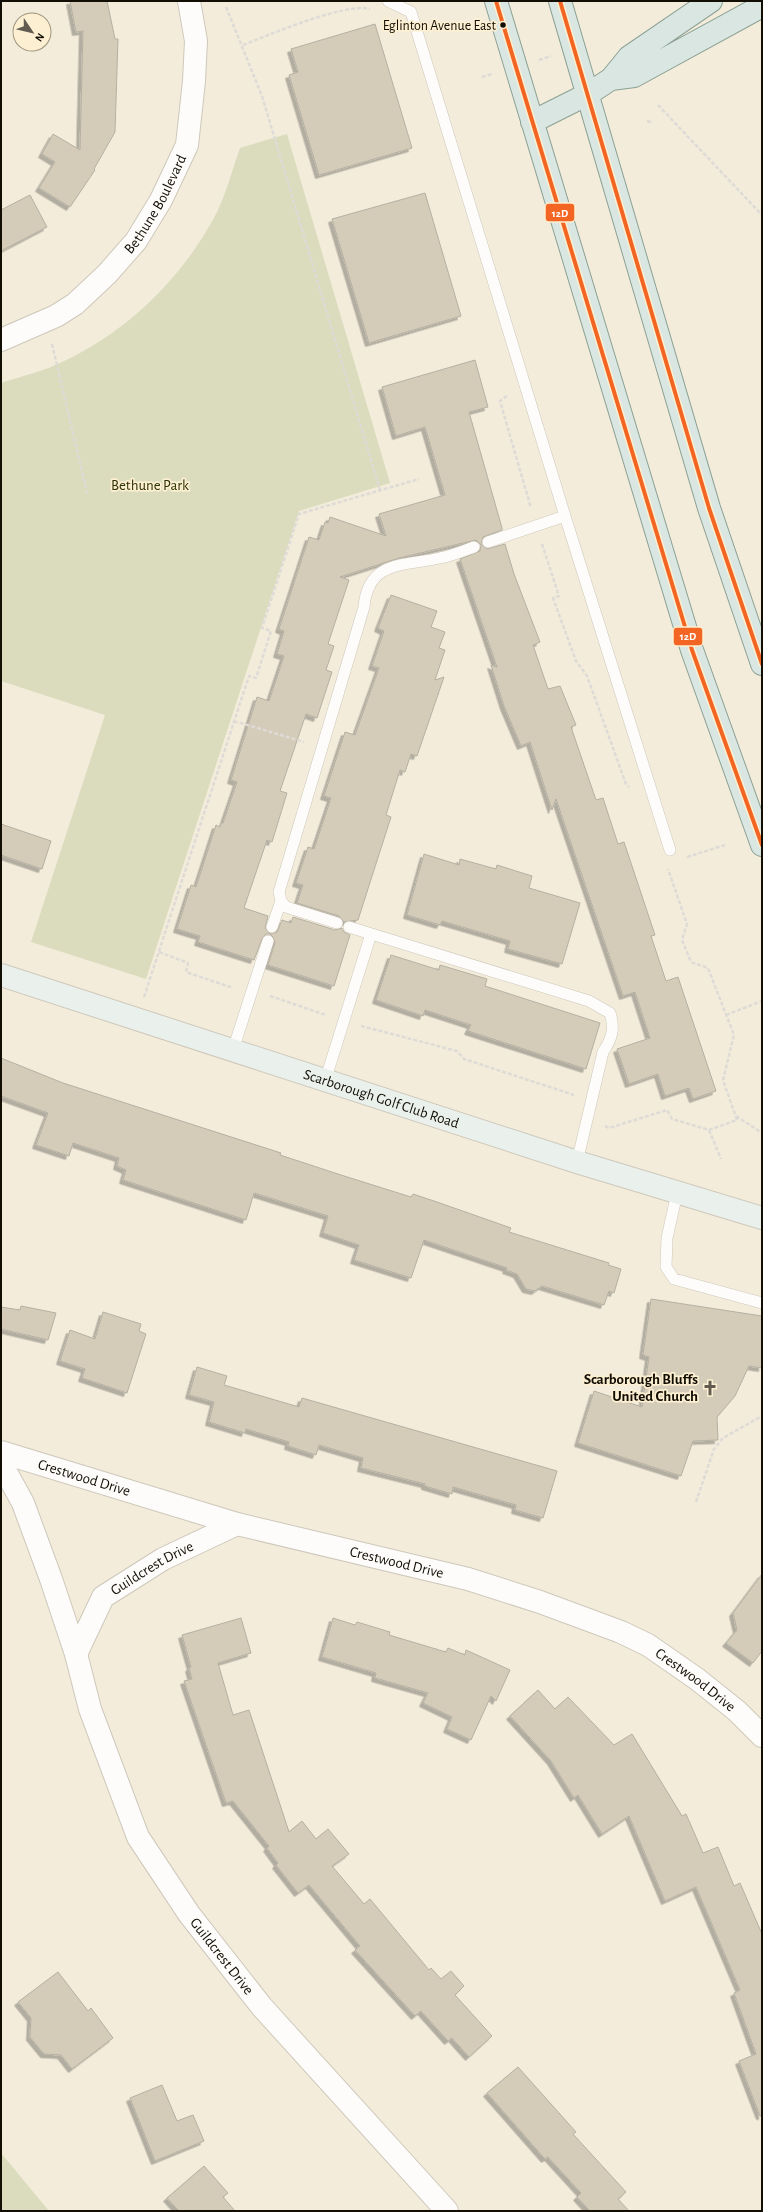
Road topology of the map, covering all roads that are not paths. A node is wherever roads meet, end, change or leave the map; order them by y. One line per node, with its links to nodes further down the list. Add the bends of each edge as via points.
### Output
1 (190, 1): 10 (street, Bethune Boulevard, via 196,41 186,145 161,200 136,241 107,274 75,304 47,320)
2 (388, 1): 11 (lane, via 411,12)
3 (496, 1): 9 (main road)
4 (560, 1): 8 (main road)
5 (711, 1): 7 (main road, via 629,58)
6 (762, 6): 7 (main road, via 634,76)
7 (611, 79): 8 (main road)
8 (588, 94): 9 (main road); 14 (main road, via 709,508)
9 (532, 122): 15 (main road, via 692,650)
10 (1, 340)
11 (565, 516): 12 (lane); 16 (lane)
12 (488, 542)
13 (474, 547): 17 (lane, via 441,558 387,568 369,584 279,892)
14 (762, 664)
15 (762, 845)
16 (670, 850)
17 (281, 900): 18 (lane, via 288,908); 19 (lane)
18 (337, 923)
19 (272, 927)
20 (349, 927): 21 (lane)
21 (372, 934): 25 (lane); 26 (lane, via 589,1001 610,1013 612,1032 603,1052)
22 (268, 942): 24 (lane)
23 (1, 976): 24 (street, Scarborough Golf Club Road)
24 (233, 1050): 25 (street, Scarborough Golf Club Road)
25 (326, 1081): 26 (street, Scarborough Golf Club Road)
26 (577, 1162): 27 (street, Scarborough Golf Club Road)
27 (677, 1193): 28 (street, Scarborough Golf Club Road); 29 (lane, via 666,1245 666,1267 674,1280)
28 (762, 1218)
29 (762, 1303)
30 (1, 1452): 32 (street, Crestwood Drive)
31 (1, 1463): 33 (street, Guildcrest Drive, via 23,1503)
32 (237, 1524): 33 (street, Guildcrest Drive, via 163,1559 103,1598); 34 (street, Crestwood Drive, via 468,1579 621,1632 648,1645 697,1679 737,1711)
33 (76, 1654): 35 (street, Guildcrest Drive, via 90,1709 138,1837 189,1914 262,2006)
34 (762, 1736)
35 (447, 2211)

